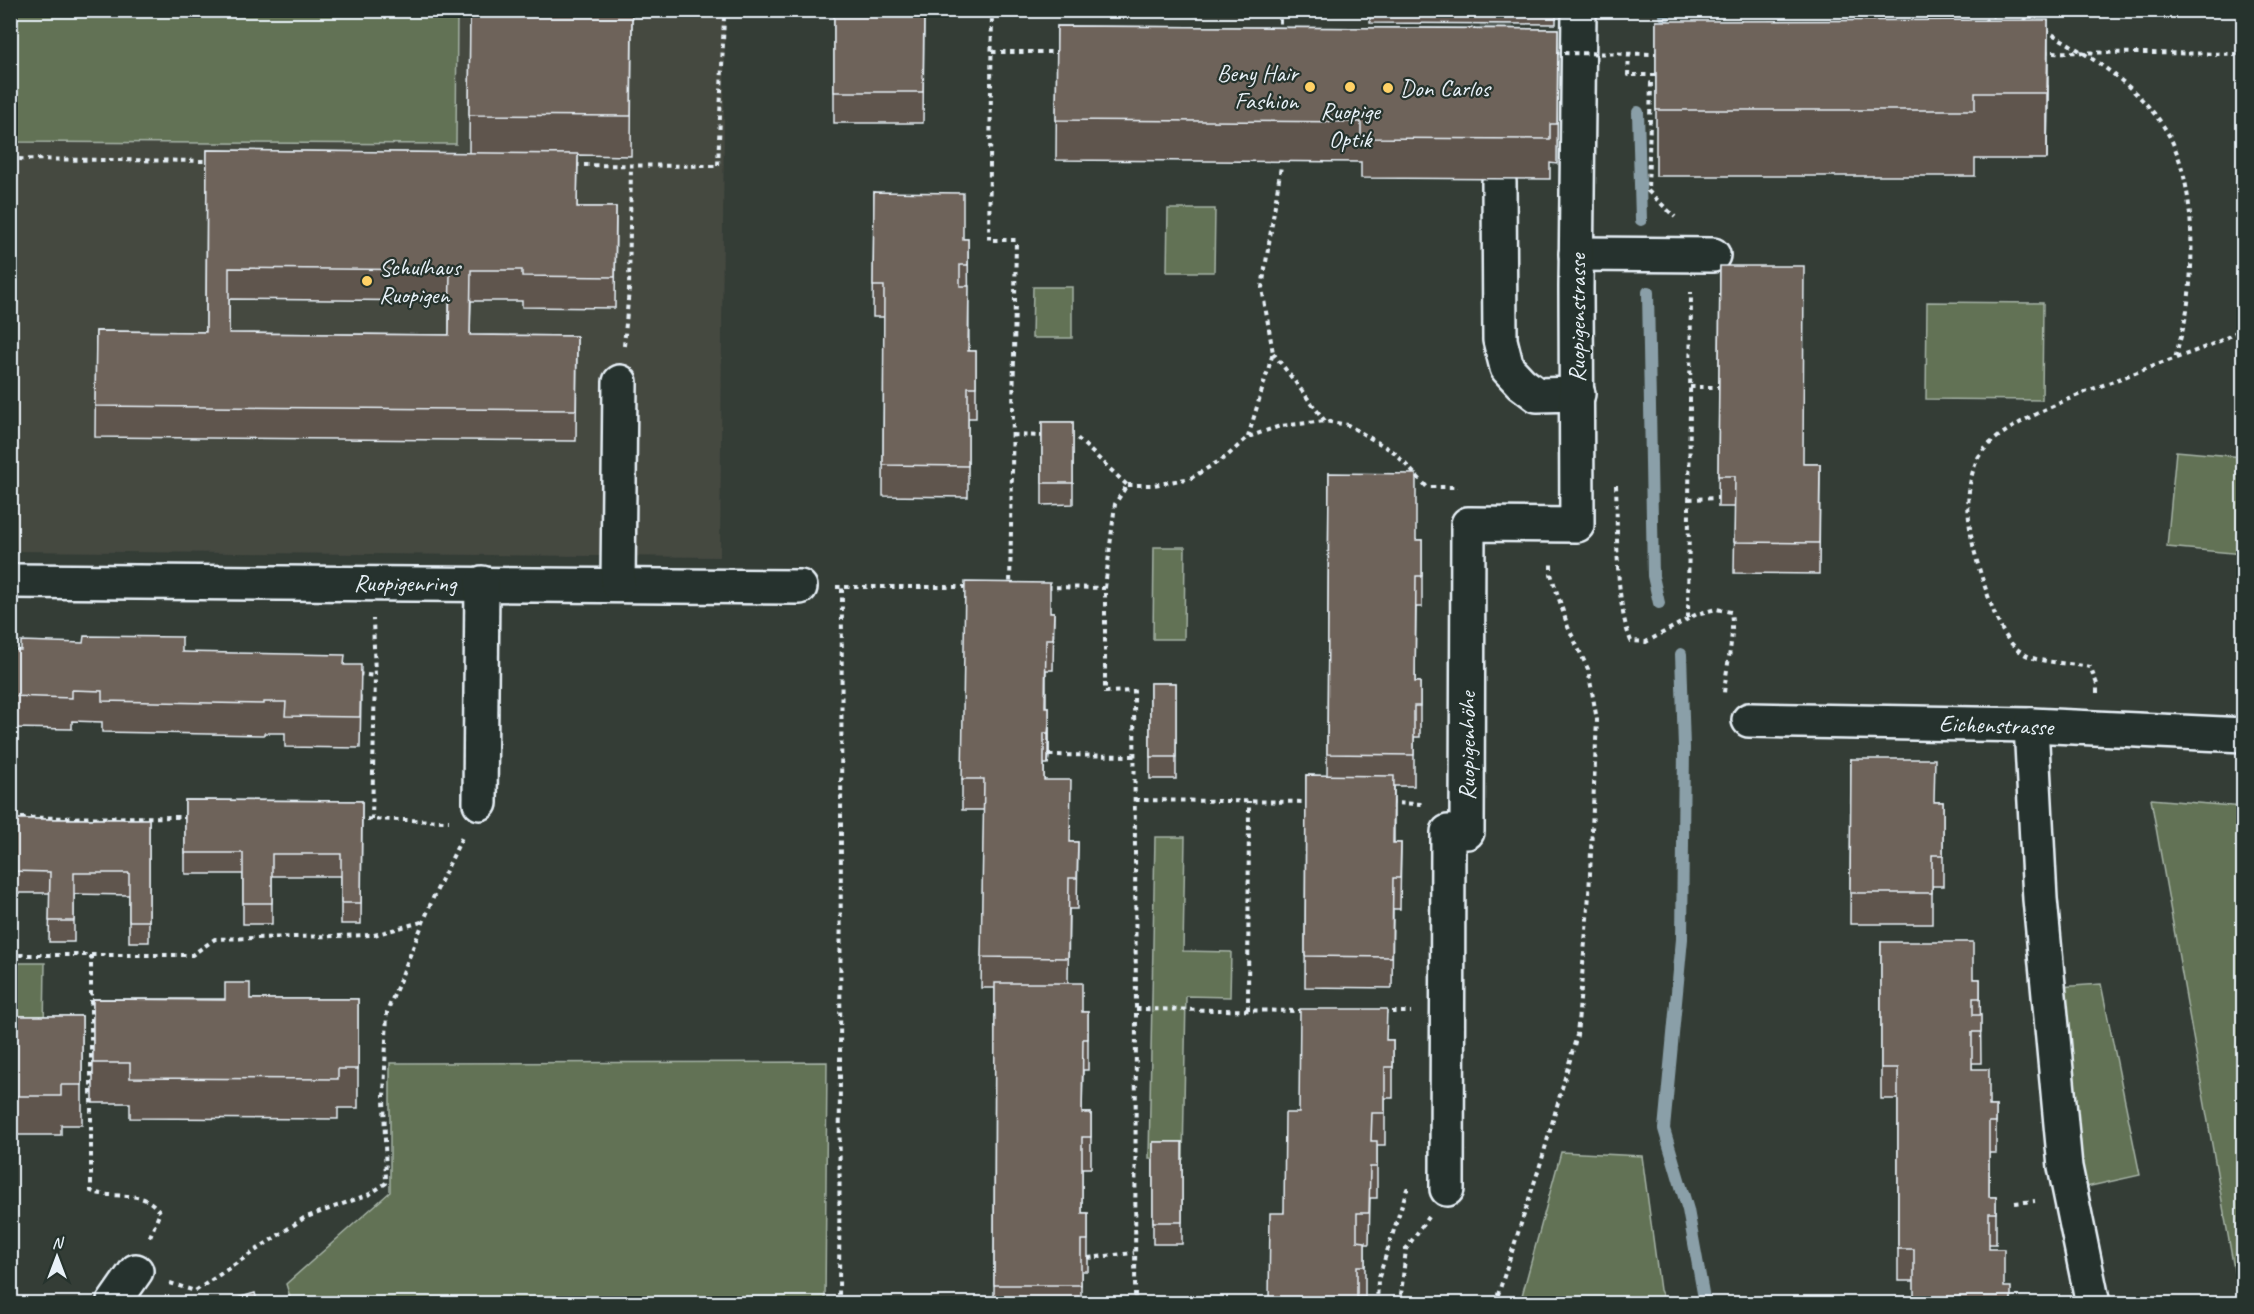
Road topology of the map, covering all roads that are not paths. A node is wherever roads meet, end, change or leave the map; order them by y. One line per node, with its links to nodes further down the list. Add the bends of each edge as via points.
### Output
1 (1579, 10): 3 (street, Ruopigenstrasse)
2 (1499, 182): 6 (street, Ruopigenstrasse, via 1500,340 1507,368 1537,395)
3 (1576, 254): 4 (street); 6 (street, Ruopigenstrasse)
4 (1702, 255)
5 (620, 382): 9 (street)
6 (1578, 394): 15 (street, Ruopigenhöhe, via 1577,525 1468,524 1467,832 1448,832)
7 (10, 581): 8 (street, Ruopigenring)
8 (482, 583): 9 (street, Ruopigenring); 14 (street)
9 (618, 584): 10 (street, Ruopigenring)
10 (800, 587)
11 (1749, 720): 12 (street, Eichenstrasse)
12 (2031, 725): 13 (street, Eichenstrasse); 18 (street, via 2040,899 2065,1167)
13 (2244, 735)
14 (475, 812)
15 (1447, 1189)
16 (136, 1271): 17 (street)
17 (113, 1304)
18 (2093, 1304)

